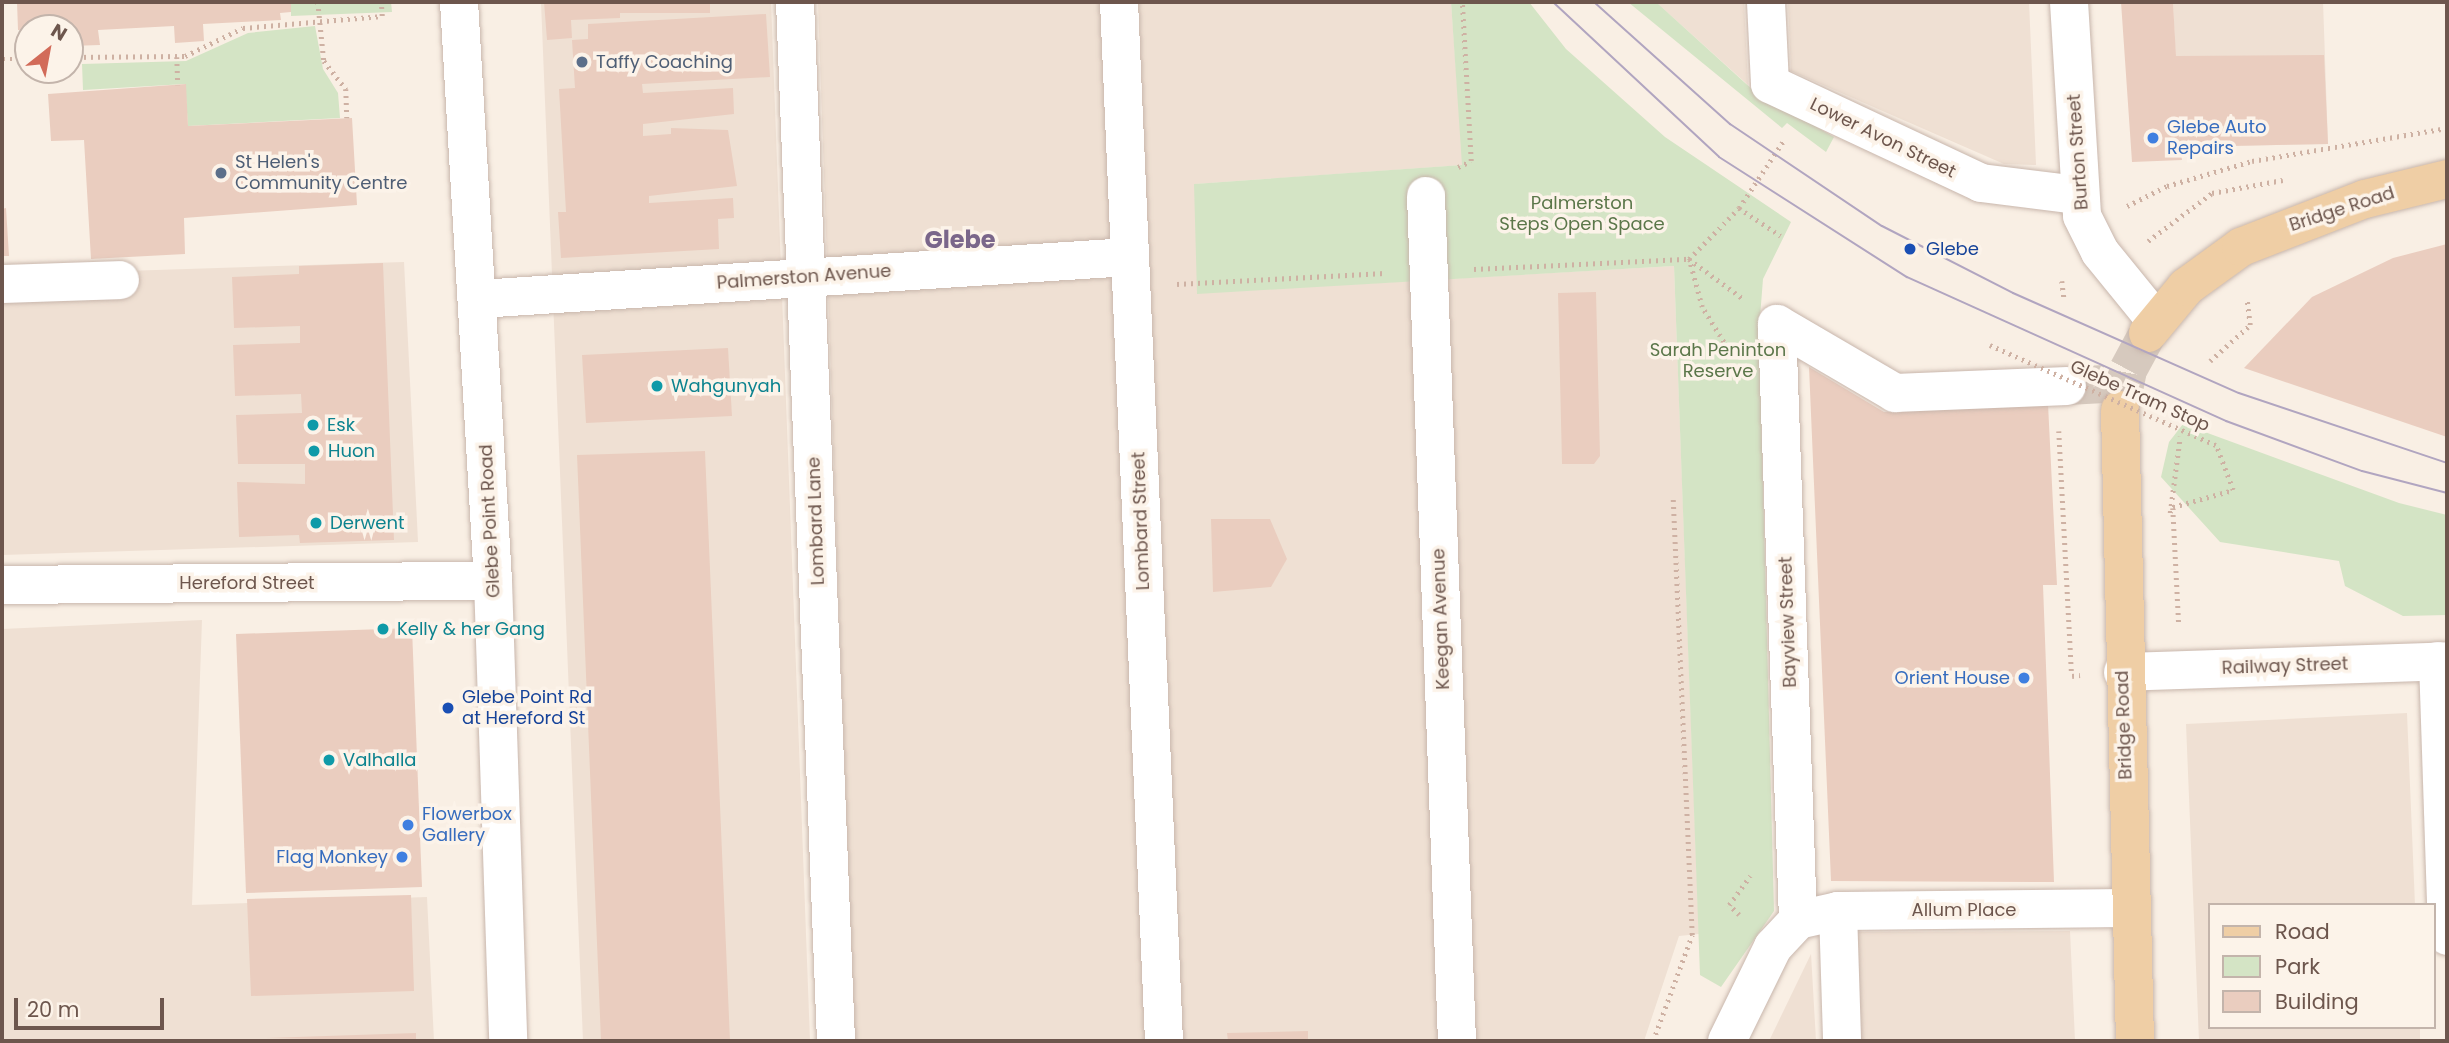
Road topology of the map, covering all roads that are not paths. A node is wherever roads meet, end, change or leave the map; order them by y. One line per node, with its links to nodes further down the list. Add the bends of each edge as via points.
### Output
1 (459, 2): 13 (street, Glebe Point Road)
2 (795, 2): 10 (street, Lombard Lane)
3 (1119, 2): 9 (street, Lombard Street)
4 (1766, 2): 7 (street, Lower Avon Street, via 1770,84 1981,183)
5 (2069, 2): 7 (street, Burton Street)
6 (2447, 179): 14 (main road, Bridge Road, via 2353,203 2241,247 2192,282)
7 (2078, 195): 14 (street, Burton Street, via 2099,252)
8 (1426, 196): 28 (street, Keegan Avenue)
9 (1129, 257): 10 (street, Palmerston Avenue); 27 (street, Lombard Street)
10 (807, 276): 13 (street, Palmerston Avenue); 26 (street, Lombard Lane)
11 (120, 280): 12 (street)
12 (2, 284)
13 (479, 299): 17 (street, Glebe Point Road)
14 (2152, 327)
15 (2062, 385): 23 (street, Bayview Street, via 1895,393 1777,324)
16 (2120, 410): 20 (main road, Bridge Road)
17 (493, 582): 18 (street, Hereford Street); 25 (street, Glebe Point Road)
18 (2, 585)
19 (2443, 661): 20 (street, Railway Street); 24 (street)
20 (2123, 672): 21 (main road, Bridge Road)
21 (2130, 908): 22 (street, Allum Place); 31 (main road, Bridge Road)
22 (1838, 911): 23 (street, Allum Place); 30 (street)
23 (1798, 920): 29 (street, via 1773,947)
24 (2447, 936)
25 (508, 1041)
26 (836, 1041)
27 (1164, 1041)
28 (1457, 1041)
29 (1727, 1041)
30 (1842, 1041)
31 (2136, 1041)

